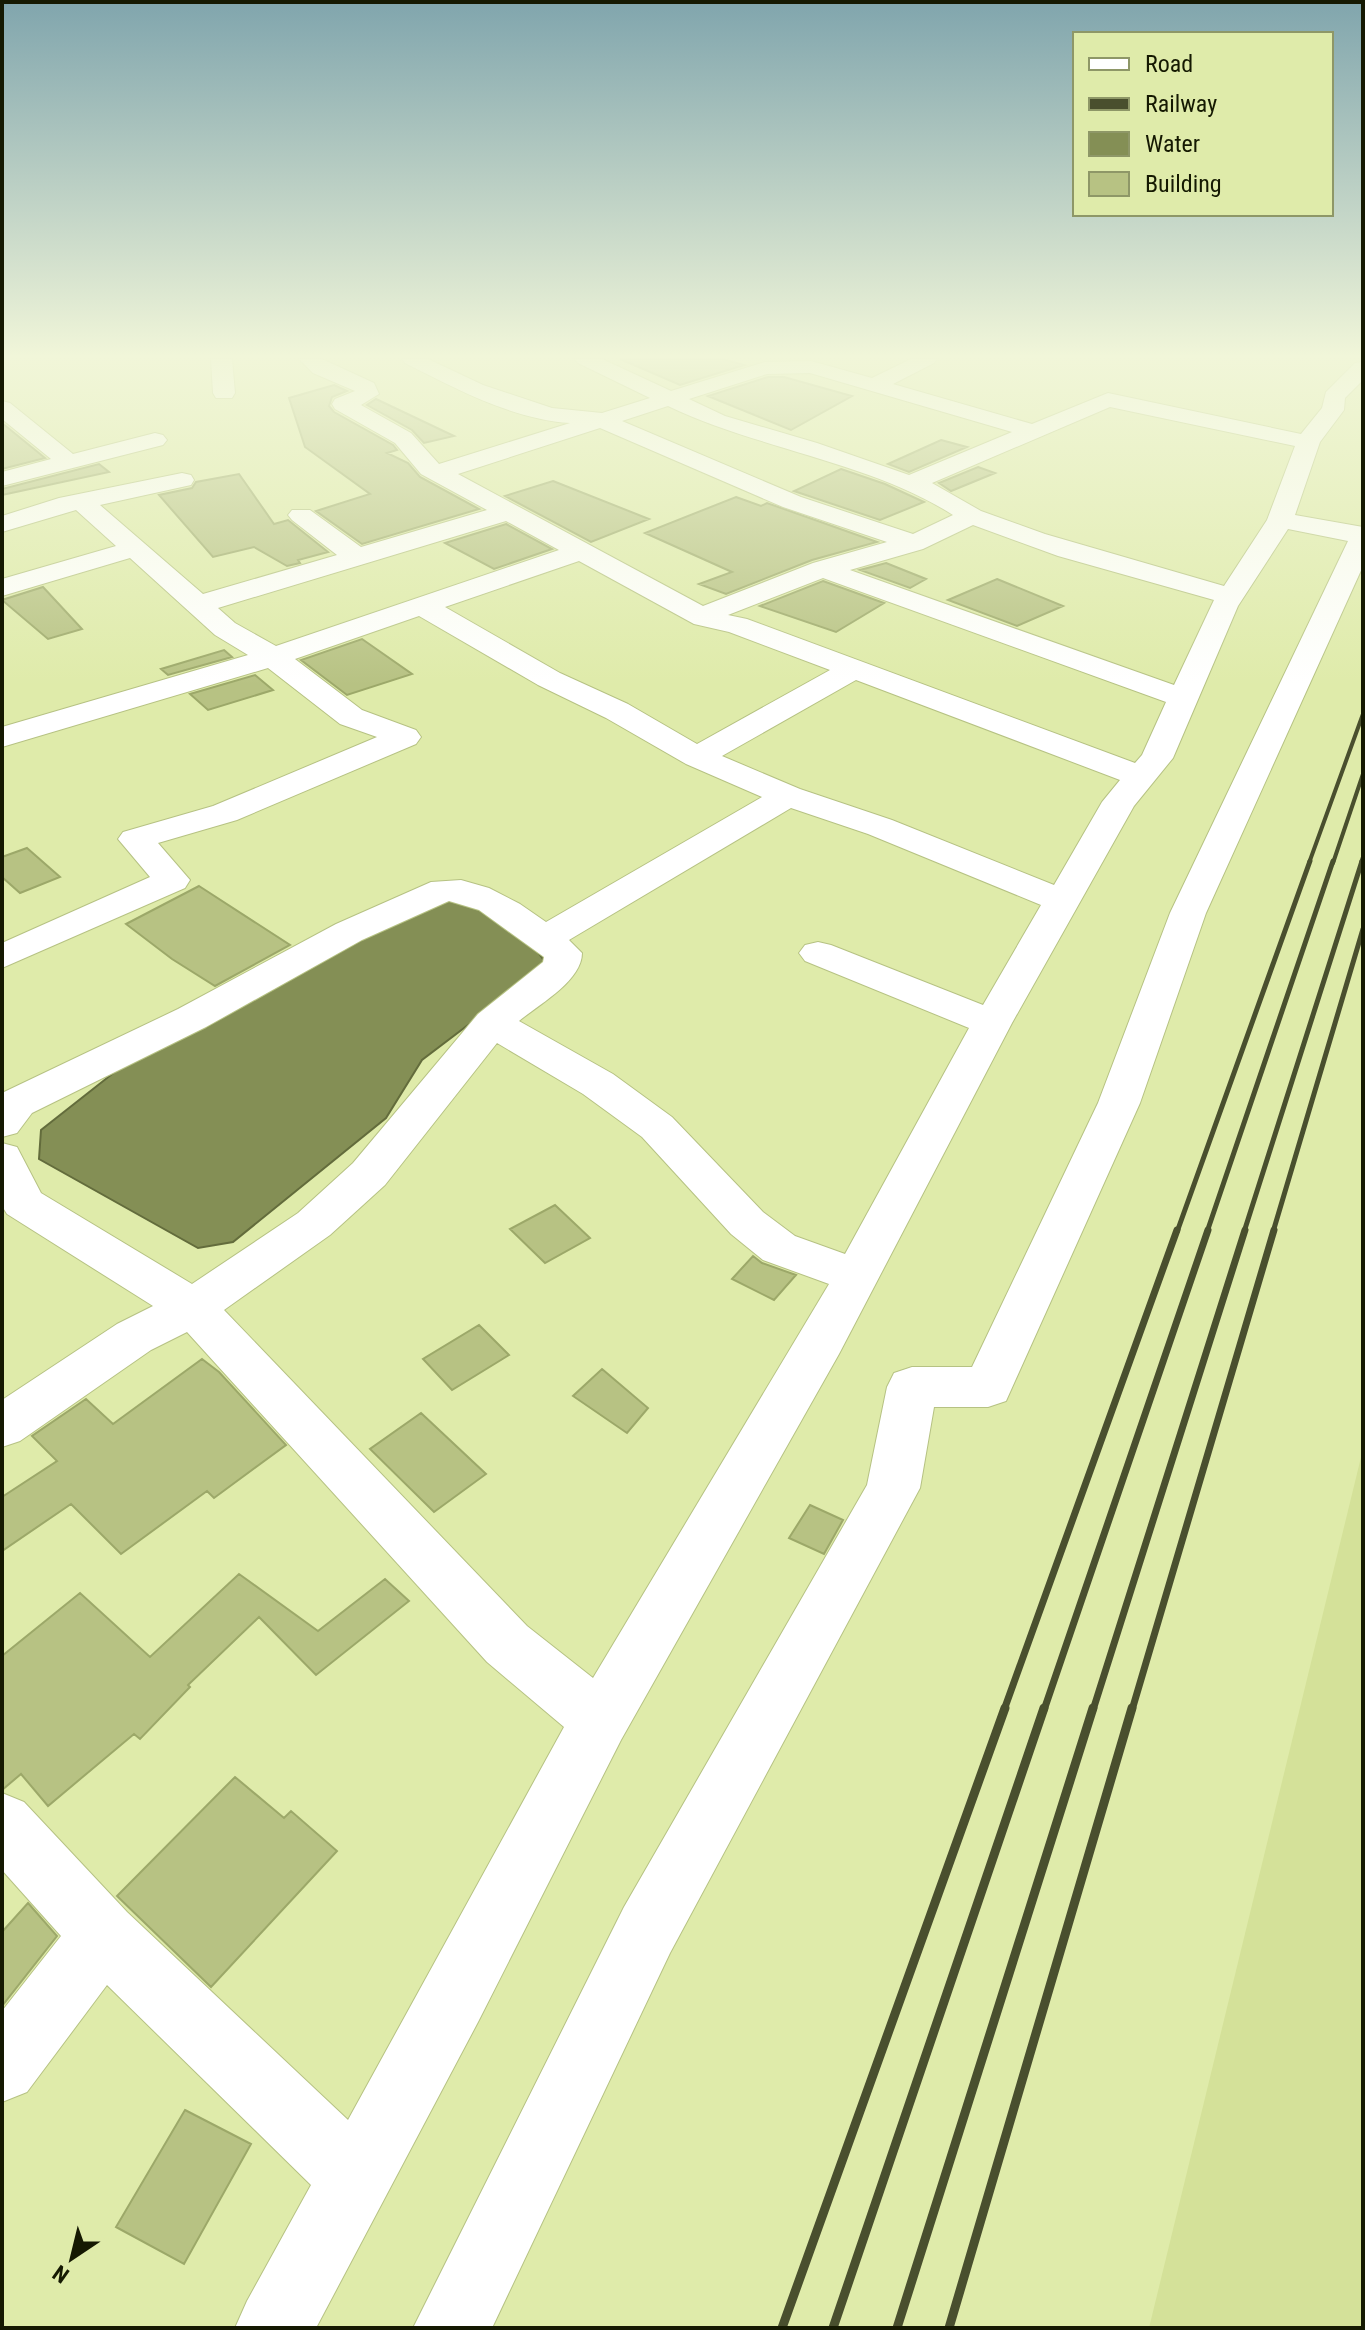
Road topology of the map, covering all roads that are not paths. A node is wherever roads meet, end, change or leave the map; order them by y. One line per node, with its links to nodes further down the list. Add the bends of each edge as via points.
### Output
1 (46, 468): 9 (street)
2 (429, 468): 8 (street)
3 (453, 468): 8 (street)
4 (712, 468): 18 (street, via 792,502)
5 (864, 468): 11 (street)
6 (949, 468): 11 (street)
7 (1299, 468): 16 (street)
8 (437, 473): 13 (street)
9 (2, 479)
10 (182, 480): 12 (street)
11 (910, 484): 15 (street)
12 (81, 501): 17 (street); 19 (street)
13 (508, 512): 20 (street); 21 (street)
14 (301, 515): 21 (street)
15 (972, 516): 18 (street); 25 (street, via 1088,559)
16 (1280, 520): 25 (street); 55 (street, via 1358,534 1361,541 1188,913 1119,1103 988,1387 912,1387 893,1488 647,1930)
17 (2, 524)
18 (914, 543): 22 (street)
19 (132, 549): 24 (street); 26 (street)
20 (582, 551): 27 (street); 29 (street)
21 (357, 557): 26 (street)
22 (871, 557): 23 (street); 28 (street)
23 (823, 569): 29 (street); 32 (street)
24 (2, 588)
25 (1231, 596): 32 (street)
26 (197, 605): 30 (street)
27 (420, 605): 30 (street); 34 (street)
28 (1017, 612)
29 (704, 618): 31 (street)
30 (273, 657): 33 (street); 40 (street, via 351,717 405,737 225,813 135,839 172,880)
31 (854, 669): 34 (street); 35 (street)
32 (1183, 698): 35 (street, via 1157,758)
33 (2, 737)
34 (697, 757): 36 (street)
35 (1141, 777): 37 (street, via 1119,802)
36 (788, 796): 37 (street); 38 (street)
37 (1062, 901): 42 (street)
38 (544, 939): 41 (street, via 563,953 563,961); 43 (street, via 484,897 444,890 349,932 192,1018 17,1103)
39 (818, 953): 42 (street)
40 (2, 957)
41 (492, 1023): 46 (street, via 598,1084 657,1127 747,1223 779,1248); 47 (street, via 369,1174 314,1224)
42 (992, 1023): 46 (street)
43 (2, 1123)
44 (2, 1158): 45 (street)
45 (12, 1209): 47 (street)
46 (856, 1276): 49 (street)
47 (193, 1308): 48 (street, via 134,1337); 49 (street, via 507,1644)
48 (2, 1426)
49 (600, 1720): 53 (street)
50 (2, 1824): 51 (street)
51 (104, 1935): 52 (street); 53 (street)
52 (2, 2067)
53 (356, 2178): 54 (street)
54 (274, 2328)
55 (452, 2328)

